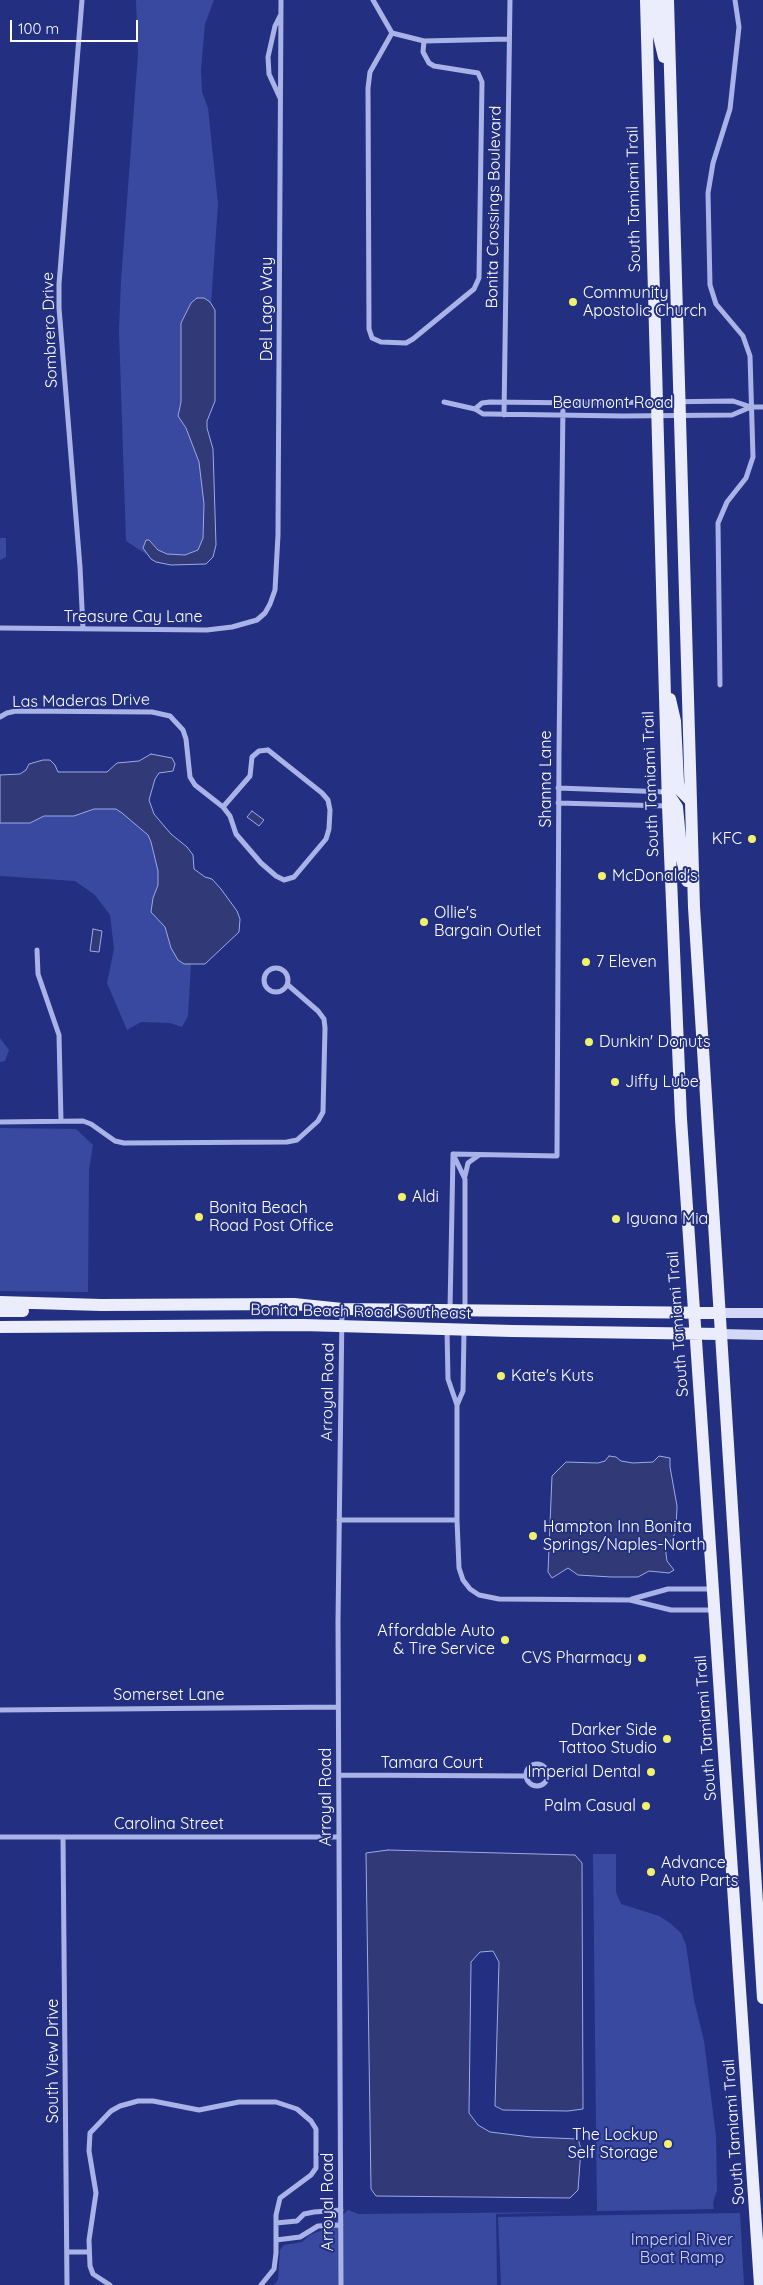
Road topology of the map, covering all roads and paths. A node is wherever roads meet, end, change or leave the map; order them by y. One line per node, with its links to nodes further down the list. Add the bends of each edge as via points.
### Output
1 (82, 0): 29 (street, Sombrero Drive, via 59,308)
2 (281, 0): 9 (street, Del Lago Way)
3 (373, 0): 10 (street)
4 (510, 0): 11 (street, Bonita Crossings Boulevard)
5 (646, 0): 17 (main road, South Tamiami Trail)
6 (657, 0): 13 (main road, via 658,32)
7 (668, 0): 13 (main road)
8 (735, 0): 21 (street, via 739,27 730,109 713,163 708,193 710,285 716,304 743,336 747,346)
9 (281, 14): 14 (street, Del Lago Way); 14 (street, via 268,57 269,74)
10 (392, 33): 12 (street); 12 (street, via 370,72 368,88 369,330 372,338 381,342 406,343 413,339 474,289 479,278 482,82 478,73 429,63 423,52)
11 (510, 39): 12 (street); 16 (street, Bonita Crossings Boulevard)
12 (424, 41)
13 (670, 79): 18 (main road)
14 (281, 100): 27 (street, Del Lago Way, via 278,534 274,590)
15 (444, 402): 22 (street, Beaumont Road)
16 (504, 402): 19 (street, Beaumont Road); 22 (street, Beaumont Road); 23 (street, Bonita Crossings Boulevard)
17 (656, 402): 18 (street, Beaumont Road); 19 (street, Beaumont Road); 25 (main road, South Tamiami Trail)
18 (678, 402): 21 (street, Beaumont Road, via 733,401); 26 (main road)
19 (563, 403): 24 (street, Shanna Lane)
20 (763, 406): 21 (street, Beaumont Road)
21 (751, 407): 26 (street, Beaumont Road, via 732,415); 31 (street, via 753,457 750,468 726,502 718,522)
22 (475, 408): 23 (street, Beaumont Road, via 483,414)
23 (504, 414): 24 (street, Beaumont Road)
24 (563, 415): 25 (street, Beaumont Road); 33 (street, Shanna Lane)
25 (656, 416): 26 (street, Beaumont Road); 30 (main road, South Tamiami Trail)
26 (679, 416): 35 (main road)
27 (263, 615): 29 (street, Treasure Cay Lane, via 246,624 207,630)
28 (0, 628): 29 (street, Treasure Cay Lane)
29 (83, 629)
30 (664, 667): 34 (main road, South Tamiami Trail); 35 (main road, via 675,721 679,789)
31 (720, 685)
32 (0, 717): 37 (street, Las Maderas Drive, via 16,711 152,712 170,716 183,730 186,739 190,777 195,785)
33 (558, 788): 34 (street); 36 (street, Shanna Lane)
34 (668, 799): 36 (street); 38 (main road, via 677,807 682,859); 53 (main road, South Tamiami Trail, via 681,1119)
35 (689, 800): 38 (main road)
36 (558, 802): 44 (street, Shanna Lane, via 557,1156)
37 (223, 807): 37 (street, Las Maderas Drive, via 250,776 252,757 259,751 268,750 328,800 330,829 307,862 294,876 284,880 260,864 236,834)
38 (694, 908): 52 (main road)
39 (37, 950): 41 (street, via 38,974 59,1035)
40 (288, 985): 40 (street, via 289,976 283,969 273,968 265,974 264,984 270,992 280,992); 41 (street, via 318,1011 324,1019 325,1028 323,1112 297,1140 124,1143 83,1121)
41 (61, 1121): 42 (street)
42 (0, 1122)
43 (454, 1154): 44 (street); 45 (street); 49 (street)
44 (480, 1155): 45 (street, via 468,1163)
45 (465, 1178): 50 (street)
46 (0, 1302): 47 (main road, Bonita Beach Road Southeast)
47 (70, 1304): 48 (main road, Bonita Beach Road Southeast, via 294,1304); 51 (main road, via 48,1311)
48 (342, 1309): 49 (main road, Bonita Beach Road Southeast); 55 (street, Arroyal Road)
49 (450, 1309): 50 (main road, Bonita Beach Road Southeast)
50 (465, 1310): 53 (main road, Bonita Beach Road Southeast)
51 (0, 1311)
52 (719, 1312): 53 (main road, Bonita Beach Road Southeast); 54 (main road); 60 (main road)
53 (694, 1313): 59 (main road, South Tamiami Trail)
54 (763, 1313)
55 (342, 1326): 56 (main road, Bonita Beach Road Southeast); 57 (main road, Bonita Beach Road Southeast); 63 (street, Arroyal Road)
56 (0, 1328)
57 (447, 1329): 58 (main road, Bonita Beach Road Southeast); 62 (street, via 448,1379)
58 (464, 1330): 59 (main road, Bonita Beach Road Southeast); 62 (street, via 463,1391)
59 (695, 1334): 60 (main road, Bonita Beach Road Southeast); 65 (main road, South Tamiami Trail)
60 (721, 1334): 61 (main road); 75 (main road)
61 (763, 1335)
62 (457, 1405): 64 (street)
63 (339, 1520): 64 (street); 68 (street, Arroyal Road)
64 (457, 1520): 66 (street, via 462,1580 479,1595 499,1599)
65 (712, 1589): 66 (street, via 668,1590); 67 (main road, South Tamiami Trail)
66 (630, 1600): 67 (street, via 671,1610)
67 (714, 1610): 86 (main road, South Tamiami Trail)
68 (338, 1707): 69 (street, Somerset Lane); 70 (street, Arroyal Road)
69 (0, 1710)
70 (339, 1774): 71 (street, Tamara Court); 73 (street, Arroyal Road)
71 (525, 1776): 71 (street, Tamara Court, via 537,1787 546,1782 548,1773 544,1766 534,1764)
72 (63, 1837): 73 (street, Carolina Street); 74 (street, Carolina Street); 80 (street, South View Drive)
73 (339, 1837): 76 (street, Arroyal Road)
74 (0, 1838)
75 (763, 1998)
76 (341, 2210): 77 (street, via 314,2212 304,2214 297,2221); 78 (street, Arroyal Road)
77 (276, 2223): 79 (street); 81 (street, via 280,2198 316,2168 316,2129 311,2121 297,2110 276,2102 239,2102 199,2110 138,2101 111,2112 90,2134 89,2151 96,2192)
78 (341, 2225): 79 (street, via 318,2226 300,2237); 85 (street, Arroyal Road)
79 (276, 2240): 84 (street, via 274,2269)
80 (67, 2252): 81 (street); 82 (street, South View Drive)
81 (90, 2252): 83 (street, via 92,2274)
82 (67, 2285)
83 (110, 2285)
84 (261, 2285)
85 (341, 2285)
86 (760, 2285)

